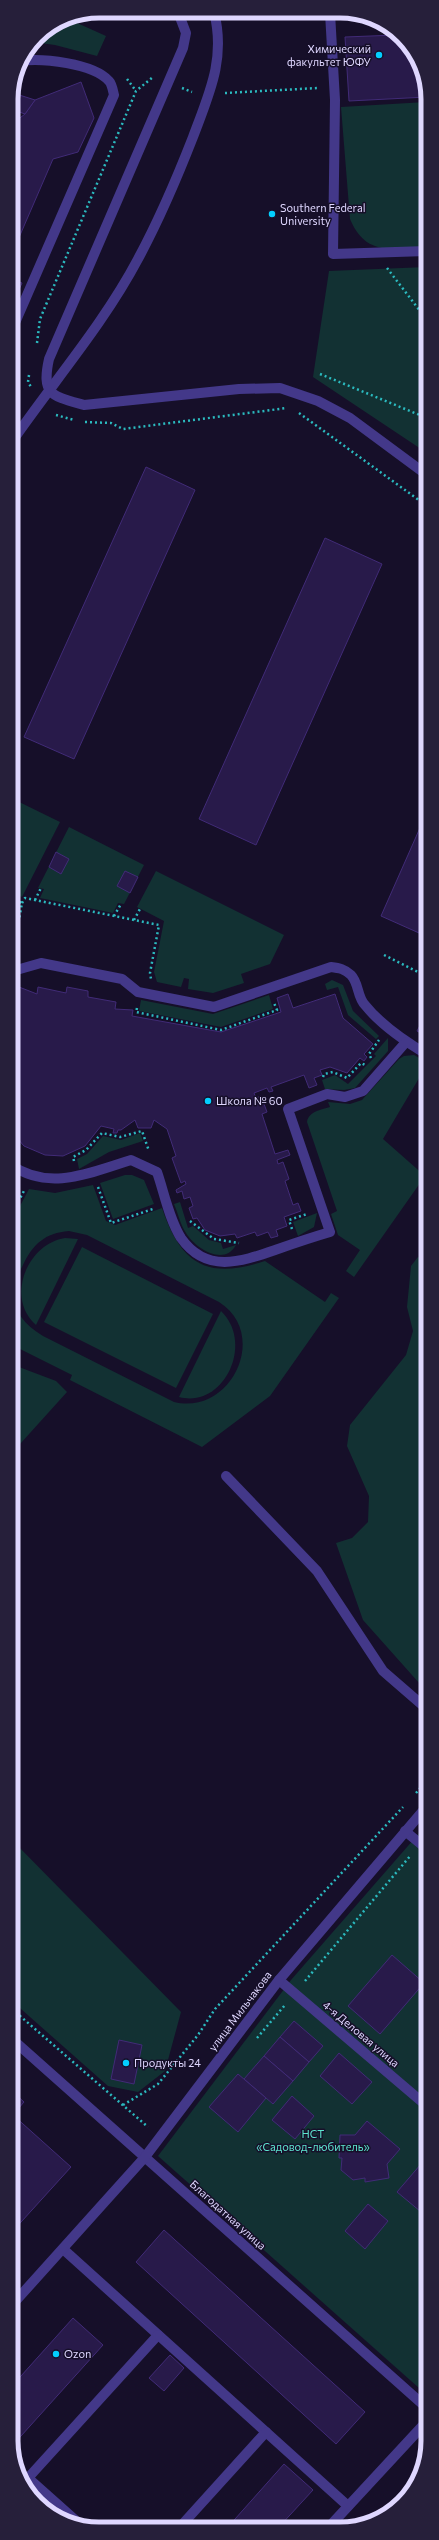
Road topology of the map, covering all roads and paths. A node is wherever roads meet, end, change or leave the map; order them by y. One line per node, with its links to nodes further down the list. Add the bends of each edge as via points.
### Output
1 (180, 18): 5 (street, via 186,33 183,48)
2 (215, 18): 7 (street, via 218,30 215,79)
3 (330, 18): 6 (street)
4 (28, 60): 11 (street, via 35,59 70,64 98,74 110,81 114,95)
5 (168, 82): 7 (path, via 194,92); 12 (path, via 154,76 136,90 40,319); 15 (street, via 49,359 44,378)
6 (334, 87): 7 (path, via 239,94); 9 (street, via 332,254)
7 (210, 93): 15 (street, via 178,174 138,259 97,324)
8 (421, 251): 9 (street)
9 (375, 253): 10 (path)
10 (421, 312)
11 (18, 316)
12 (36, 347)
13 (30, 371): 16 (path, via 28,382)
14 (320, 374): 19 (path)
15 (49, 391): 16 (street); 21 (street, via 62,399 84,405 239,389 280,388 318,401 350,418)
16 (39, 402): 17 (path, via 44,409 64,419 95,424 111,423 124,429 285,408); 20 (street)
17 (291, 410)
18 (297, 411): 22 (path)
19 (421, 416)
20 (18, 433)
21 (421, 471)
22 (421, 502)
23 (41, 888): 24 (path)
24 (35, 900): 26 (path, via 25,898); 29 (path)
25 (18, 901): 26 (path)
26 (22, 903): 31 (path)
27 (121, 904): 29 (path)
28 (140, 909): 30 (path)
29 (114, 916): 30 (path)
30 (134, 920): 36 (path, via 159,925 150,973 154,982)
31 (18, 925)
32 (384, 955): 34 (path)
33 (18, 970): 36 (street, via 41,963 122,979)
34 (421, 974)
35 (270, 988): 36 (street, via 214,1007); 36 (path, via 277,1010 221,1030 136,1012); 38 (street, via 331,967 344,970 354,979 364,1004)
36 (140, 993)
37 (384, 1035): 40 (path, via 369,1054 372,1056 364,1066 361,1063 347,1078 333,1072 318,1079)
38 (406, 1042): 39 (street); 40 (street, via 363,1091 345,1097)
39 (421, 1051)
40 (324, 1096): 46 (street, via 288,1108)
41 (18, 1168): 45 (street, via 41,1179 66,1179 131,1160 157,1172)
42 (96, 1181): 45 (path, via 111,1223)
43 (26, 1185): 44 (path)
44 (18, 1201)
45 (168, 1204): 46 (street, via 186,1244 200,1256 228,1263 242,1262 330,1232)
46 (322, 1209): 48 (path, via 289,1220)
47 (188, 1214): 49 (path, via 190,1221 214,1239 236,1243)
48 (293, 1233)
49 (244, 1241)
50 (226, 1476): 51 (street, via 317,1571 383,1670)
51 (421, 1704)
52 (421, 1787): 53 (path)
53 (413, 1796)
54 (408, 1802): 62 (path, via 216,2009 158,2084)
55 (421, 1813): 56 (street, улица Мильчакова)
56 (404, 1831): 57 (street); 58 (street, улица Мильчакова)
57 (421, 1844)
58 (279, 1980): 61 (street, 4-я Деловая улица); 63 (street, улица Мильчакова)
59 (18, 2014): 62 (path)
60 (18, 2044): 64 (street, Благодатная улица)
61 (421, 2101)
62 (123, 2105): 63 (path)
63 (160, 2137): 64 (street, улица Мильчакова)
64 (145, 2157): 65 (street, улица Мильчакова); 68 (street, Благодатная улица)
65 (63, 2249): 66 (street, улица Мильчакова); 67 (street)
66 (18, 2298)
67 (158, 2335): 70 (street); 72 (street, via 28,2478)
68 (421, 2404)
69 (421, 2428): 71 (street)
70 (266, 2432): 71 (street); 73 (street)
71 (348, 2506): 74 (street)
72 (71, 2517)
73 (184, 2522)
74 (333, 2522)

